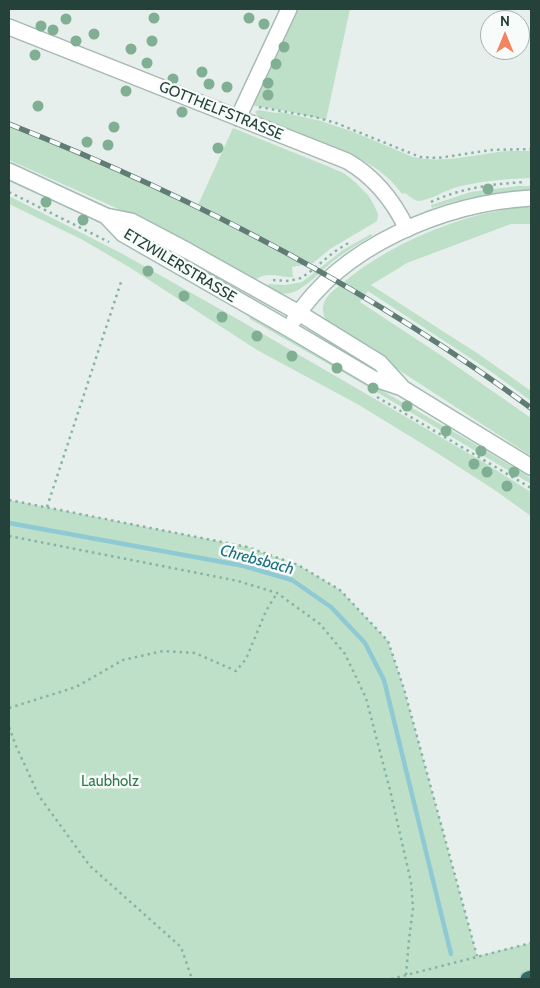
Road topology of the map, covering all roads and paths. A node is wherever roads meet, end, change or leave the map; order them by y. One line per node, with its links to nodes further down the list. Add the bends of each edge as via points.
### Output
1 (289, 9): 3 (main road)
2 (9, 27): 3 (main road, GOTTHELFSTRASSE)
3 (241, 111): 4 (path, via 309,116 336,123 420,157); 8 (main road, GOTTHELFSTRASSE, via 353,165 384,192)
4 (531, 149)
5 (9, 171): 7 (main road)
6 (531, 198): 8 (main road, via 476,205)
7 (106, 216): 12 (main road, ETZWILERSTRASSE, via 130,221); 13 (main road, ETZWILERSTRASSE, via 123,234)
8 (407, 229): 12 (main road, via 337,272 310,297)
9 (352, 241): 11 (path, via 301,278)
10 (122, 279): 19 (path)
11 (268, 280)
12 (299, 313): 13 (main road); 14 (main road, ETZWILERSTRASSE, via 380,363)
13 (289, 329): 14 (main road, ETZWILERSTRASSE, via 372,378)
14 (402, 388): 16 (main road, ETZWILERSTRASSE)
15 (370, 393): 17 (path)
16 (531, 467)
17 (531, 488)
18 (9, 500): 19 (path)
19 (47, 508): 25 (path, via 247,547 298,565 340,590 388,641)
20 (9, 536): 21 (path, via 238,582)
21 (277, 593): 22 (path, via 246,659 236,670 195,653 163,651 123,660 76,687); 26 (path, via 320,624 345,654 366,698 411,882 413,908)
22 (9, 708)
23 (9, 727): 27 (path, via 45,804 90,866 181,947)
24 (531, 943): 25 (path)
25 (477, 956): 26 (path)
26 (406, 975): 28 (path)
27 (192, 979)
28 (391, 979)

